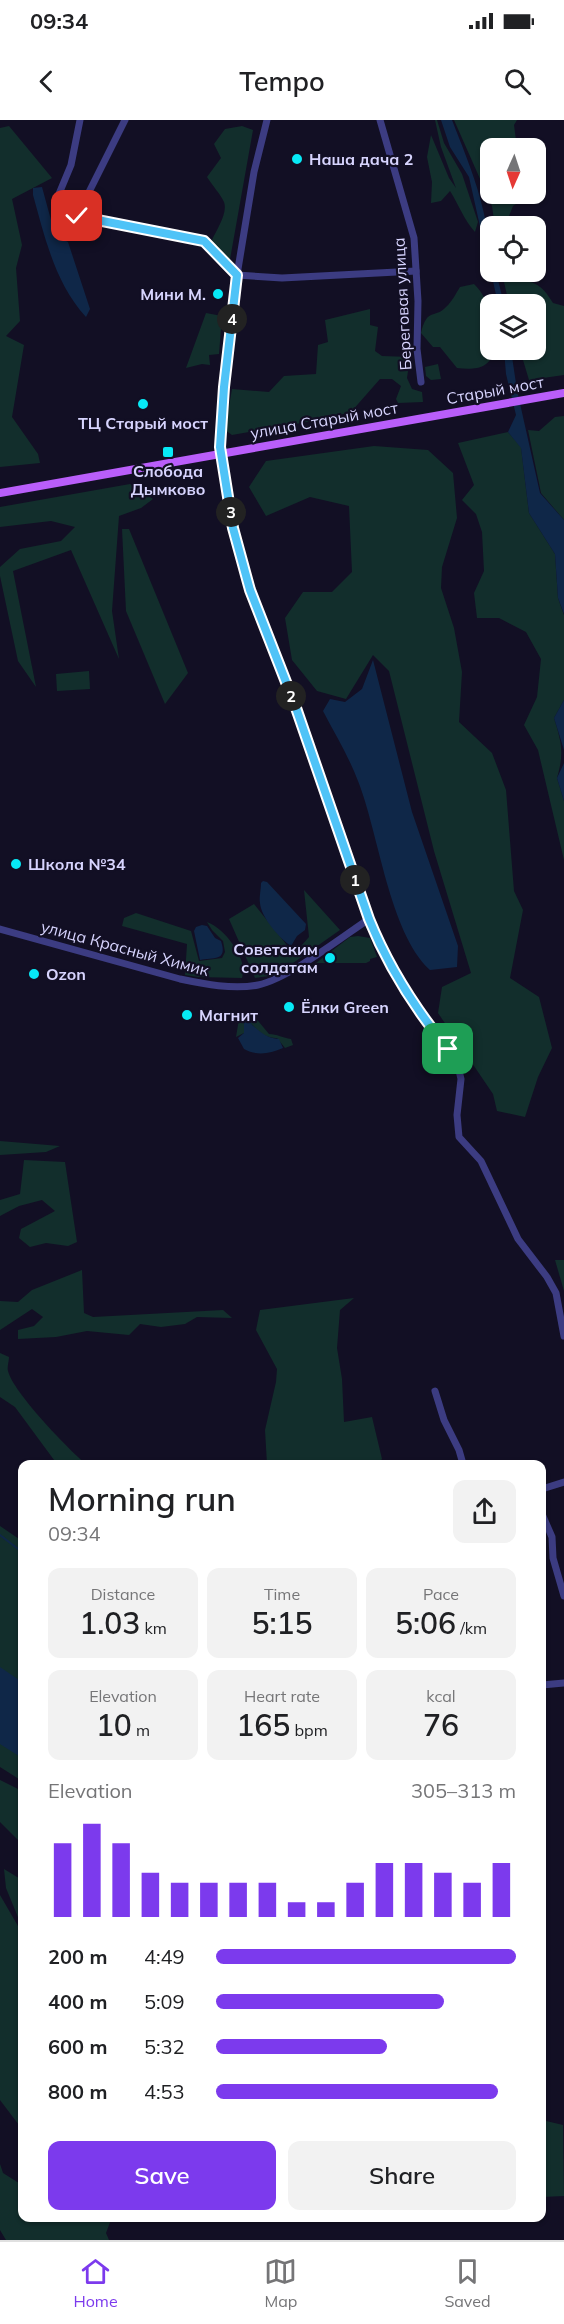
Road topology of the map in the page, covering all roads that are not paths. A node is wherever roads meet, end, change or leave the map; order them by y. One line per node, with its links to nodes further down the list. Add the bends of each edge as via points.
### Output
1 (80, 120): 5 (street, via 71,165 56,201)
2 (125, 120): 5 (street)
3 (267, 120): 7 (street)
4 (380, 120): 6 (street, Береговая улица, via 414,238)
5 (77, 216): 7 (street, via 204,241)
6 (416, 271): 7 (street, via 282,278); 8 (street, Береговая улица)
7 (237, 275): 11 (street)
8 (421, 382)
9 (564, 393): 10 (main road, Старый мост)
10 (432, 416): 11 (main road, улица Старый мост)
11 (221, 454): 12 (main road, улица Старый мост); 13 (street, via 244,572)
12 (0, 493)
13 (369, 919): 14 (street, улица Красный Химик, via 284,974 249,986 180,979); 15 (street, via 382,953 457,1062 461,1079 459,1137 481,1161 518,1239 556,1293)
14 (0, 929)
15 (564, 1336)
16 (435, 1391): 17 (street)
17 (462, 1460)
18 (564, 1482): 19 (street)
19 (546, 1488)
20 (546, 1523): 21 (street)
21 (564, 1596)
22 (564, 1683): 23 (street)
23 (546, 1685)

